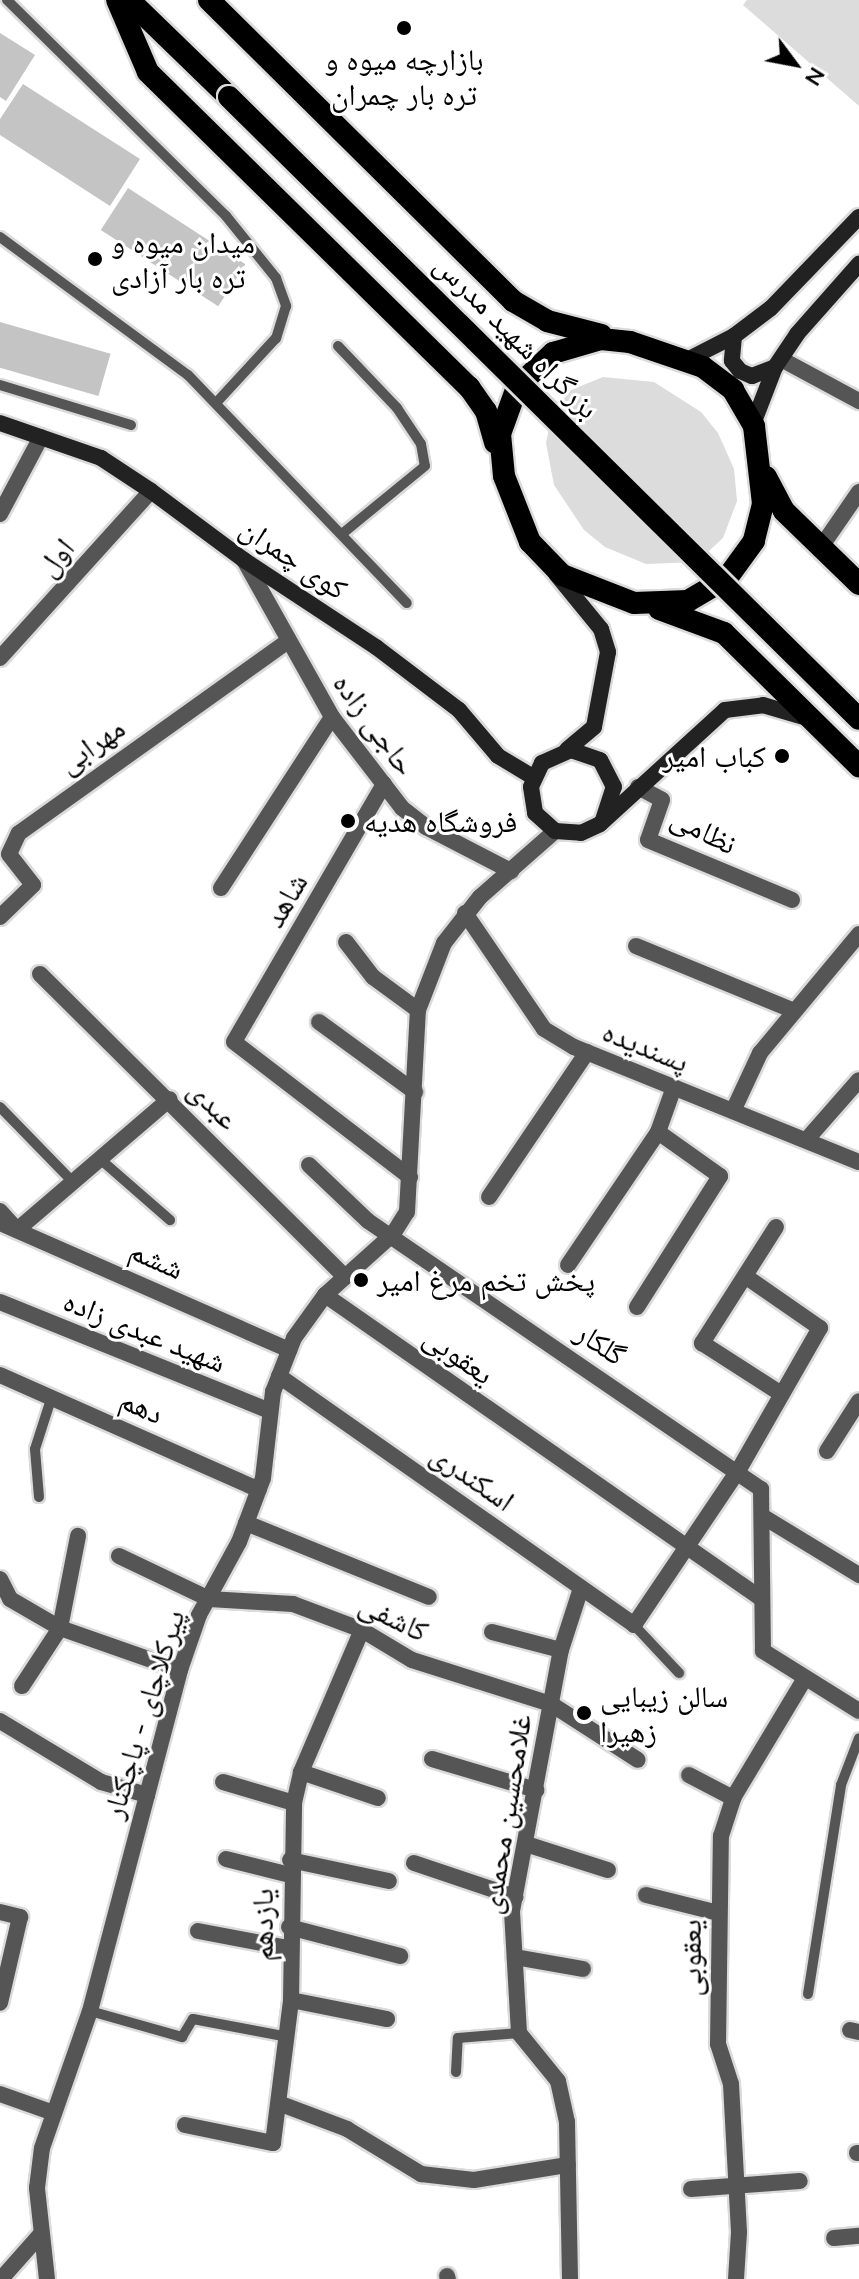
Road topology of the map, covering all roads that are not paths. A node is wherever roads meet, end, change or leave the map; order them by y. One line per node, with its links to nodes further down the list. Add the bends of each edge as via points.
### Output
1 (7, 0): 15 (lane, via 226,216 276,278 286,306 276,338)
2 (117, 0): 21 (highway, via 148,72 476,395 486,411)
3 (129, 0): 36 (highway, بزرگراه شهید مدرس, bridge)
4 (217, 3): 9 (highway, بزرگراه شهید مدرس, via 517,304 555,324)
5 (859, 217): 8 (main road, via 786,295)
6 (0, 237): 15 (lane, via 156,349)
7 (859, 264): 12 (main road, via 811,316)
8 (734, 336): 11 (main road); 12 (main road, via 729,348 740,371 765,375)
9 (630, 342): 11 (highway); 21 (highway, via 580,342 531,370 503,420)
10 (338, 346): 26 (lane, via 397,408 421,444 425,466)
11 (687, 360): 17 (highway, via 733,390)
12 (778, 363): 14 (street); 17 (main road)
13 (0, 385): 18 (lane)
14 (859, 401)
15 (216, 403): 26 (lane)
16 (0, 423): 19 (main road, کوی چمران)
17 (753, 424): 20 (highway)
18 (131, 425)
19 (41, 437): 22 (main road, کوی چمران, via 101,458); 25 (street)
20 (760, 465): 27 (highway, via 780,505); 32 (highway, via 761,519 738,568 695,598)
21 (504, 476): 29 (highway, via 523,529)
22 (151, 491): 28 (main road, کوی چمران); 34 (street, اول)
23 (859, 492): 24 (street)
24 (854, 510): 27 (street)
25 (0, 514)
26 (343, 533): 31 (lane)
27 (821, 547): 30 (highway)
28 (244, 560): 33 (street, حاجی زاده); 40 (main road, کوی چمران, via 376,647 459,710 498,756)
29 (544, 561): 32 (highway, via 575,583); 38 (main road, via 592,617 607,646 594,727)
30 (859, 584)
31 (407, 603)
32 (642, 604): 37 (highway, via 720,630)
33 (287, 642): 35 (street, حاجی زاده); 49 (street, مهرابی, via 19,833 9,854 33,885)
34 (0, 658)
35 (332, 717): 41 (street, حاجی زاده); 46 (street)
36 (859, 719)
37 (814, 721): 39 (highway); 42 (main road, via 763,705 732,707 705,723)
38 (567, 750): 40 (main road, via 545,759); 43 (main road, via 593,755 608,770 614,796)
39 (859, 766)
40 (533, 777): 44 (main road, via 533,808)
41 (384, 784): 45 (street, حاجی زاده, via 426,827); 69 (street, شاهد, via 234,1042)
42 (638, 787): 43 (main road); 47 (street, نظامی, via 662,800 648,840)
43 (603, 820): 44 (main road, via 581,833)
44 (555, 831): 45 (street, پیرکلاچای - پاچکنار)
45 (511, 871): 48 (street, پیرکلاچای - پاچکنار)
46 (221, 888)
47 (792, 900)
48 (465, 913): 54 (street, پیرکلاچای - پاچکنار, via 444,943); 57 (street, پسندیده, via 544,1029)
49 (0, 917)
50 (859, 934): 55 (street)
51 (346, 942): 54 (street, via 373,977)
52 (636, 946): 55 (street)
53 (40, 974): 61 (street, عبدی)
54 (418, 1010): 60 (street, پیرکلاچای - پاچکنار)
55 (792, 1010): 63 (street, via 760,1053)
56 (319, 1022): 60 (street)
57 (587, 1052): 59 (street, پسندیده); 71 (street)
58 (859, 1080): 65 (street)
59 (674, 1087): 63 (street, پسندیده); 64 (street)
60 (415, 1092): 69 (street, پیرکلاچای - پاچکنار)
61 (170, 1099): 66 (street); 80 (street, عبدی)
62 (0, 1107): 70 (lane)
63 (733, 1111): 65 (street, پسندیده)
64 (658, 1132): 78 (street); 83 (street, via 720,1176)
65 (808, 1138): 67 (street, پسندیده)
66 (100, 1159): 70 (street); 73 (lane)
67 (859, 1162)
68 (309, 1165): 77 (street, گلکار, via 368,1221)
69 (410, 1177): 77 (street, پیرکلاچای - پاچکنار, via 407,1212)
70 (73, 1182): 76 (street)
71 (489, 1197)
72 (0, 1211): 76 (street)
73 (170, 1220)
74 (0, 1223): 76 (street, ششم)
75 (776, 1227): 79 (street)
76 (17, 1230): 84 (street, ششم)
77 (393, 1234): 80 (street, پیرکلاچای - پاچکنار); 92 (street, گلکار)
78 (568, 1265)
79 (745, 1276): 87 (street, via 820,1328); 87 (street, via 702,1343)
80 (345, 1277): 81 (street, پیرکلاچای - پاچکنار)
81 (325, 1295): 84 (street, پیرکلاچای - پاچکنار); 98 (street, یعقوبی)
82 (0, 1302): 90 (street, شهید عبدی زاده)
83 (637, 1307)
84 (289, 1350): 86 (street, پیرکلاچای - پاچکنار)
85 (0, 1375): 88 (street, دهم)
86 (279, 1376): 90 (street, پیرکلاچای - پاچکنار); 102 (street, اسکندری)
87 (780, 1393): 92 (street)
88 (52, 1396): 93 (street, دهم); 94 (lane, via 35,1449)
89 (859, 1401): 91 (street)
90 (270, 1411): 93 (street, پیرکلاچای - پاچکنار)
91 (827, 1451)
92 (738, 1471): 95 (street, گلکار, via 761,1489); 98 (street)
93 (259, 1490): 96 (street, پیرکلاچای - پاچکنار)
94 (39, 1497)
95 (762, 1516): 100 (street); 104 (street, گلکار)
96 (246, 1523): 103 (street); 105 (street, پیرکلاچای - پاچکنار)
97 (78, 1536): 107 (street)
98 (685, 1549): 104 (street, یعقوبی); 106 (street)
99 (119, 1556): 105 (street)
100 (859, 1575)
101 (0, 1579): 107 (street, via 10,1599)
102 (581, 1588): 106 (street, اسکندری); 110 (street, غلامحسین محمدی)
103 (429, 1597)
104 (759, 1597): 113 (street, گلکار, via 763,1651)
105 (209, 1599): 108 (street, کاشفی, via 293,1604); 111 (street, پیرکلاچای - پاچکنار)
106 (634, 1625): 112 (lane)
107 (60, 1628): 111 (street); 114 (street)
108 (362, 1630): 115 (street, کاشفی, via 412,1660); 121 (street, یازدهم)
109 (492, 1632): 110 (street)
110 (561, 1650): 115 (street, غلامحسین محمدی)
111 (180, 1670): 125 (street, پیرکلاچای - پاچکنار)
112 (679, 1673)
113 (805, 1678): 116 (street); 127 (street, یعقوبی)
114 (22, 1686)
115 (551, 1704): 120 (street, کاشفی); 124 (street, غلامحسین محمدی)
116 (859, 1711)
117 (0, 1721): 125 (street, via 101,1782)
118 (859, 1738): 145 (lane, via 841,1785)
119 (432, 1759): 124 (street)
120 (638, 1760)
121 (301, 1772): 126 (street); 128 (street, یازدهم)
122 (689, 1775): 127 (street)
123 (223, 1782): 128 (street)
124 (536, 1790): 129 (street, غلامحسین محمدی)
125 (147, 1795): 148 (street, پیرکلاچای - پاچکنار)
126 (378, 1798)
127 (733, 1798): 138 (street, یعقوبی, via 721,1836)
128 (294, 1803): 132 (street, یازدهم)
129 (526, 1844): 133 (street); 136 (street, غلامحسین محمدی)
130 (226, 1859): 132 (street)
131 (414, 1863): 136 (street)
132 (290, 1867): 134 (street); 139 (street, یازدهم)
133 (608, 1870)
134 (389, 1881)
135 (646, 1895): 138 (street)
136 (515, 1897): 143 (street, غلامحسین محمدی)
137 (0, 1912): 147 (street, via 20,1917)
138 (718, 1913): 159 (street, یعقوبی, via 718,2044 731,2084)
139 (289, 1927): 141 (street, یازدهم); 142 (street)
140 (198, 1931): 141 (street)
141 (288, 1948): 146 (street, یازدهم)
142 (400, 1956)
143 (515, 1957): 144 (street); 150 (street, غلامحسین محمدی)
144 (583, 1969)
145 (808, 1994)
146 (291, 2000): 149 (street); 151 (street, یازدهم)
147 (0, 2003)
148 (90, 2011): 151 (lane, via 182,2037 193,2019); 155 (street, پیرکلاچای - پاچکنار)
149 (387, 2019)
150 (519, 2033): 152 (lane, via 458,2038); 157 (street, via 558,2081)
151 (288, 2037): 154 (street, یازدهم)
152 (456, 2072)
153 (0, 2094): 155 (street)
154 (281, 2104): 156 (street, یازدهم, via 273,2143); 157 (street, via 347,2129 421,2174 474,2180)
155 (54, 2113): 161 (street, پیرکلاچای - پاچکنار, via 37,2188)
156 (185, 2125)
157 (568, 2165): 166 (street)
158 (800, 2181): 159 (street)
159 (737, 2183): 160 (street); 167 (street, یعقوبی)
160 (691, 2189)
161 (41, 2234): 164 (street); 165 (street, پیرکلاچای - پاچکنار)
162 (859, 2236): 163 (street)
163 (834, 2238)
164 (1, 2279)
165 (47, 2279)
166 (570, 2279)
167 (736, 2279)

